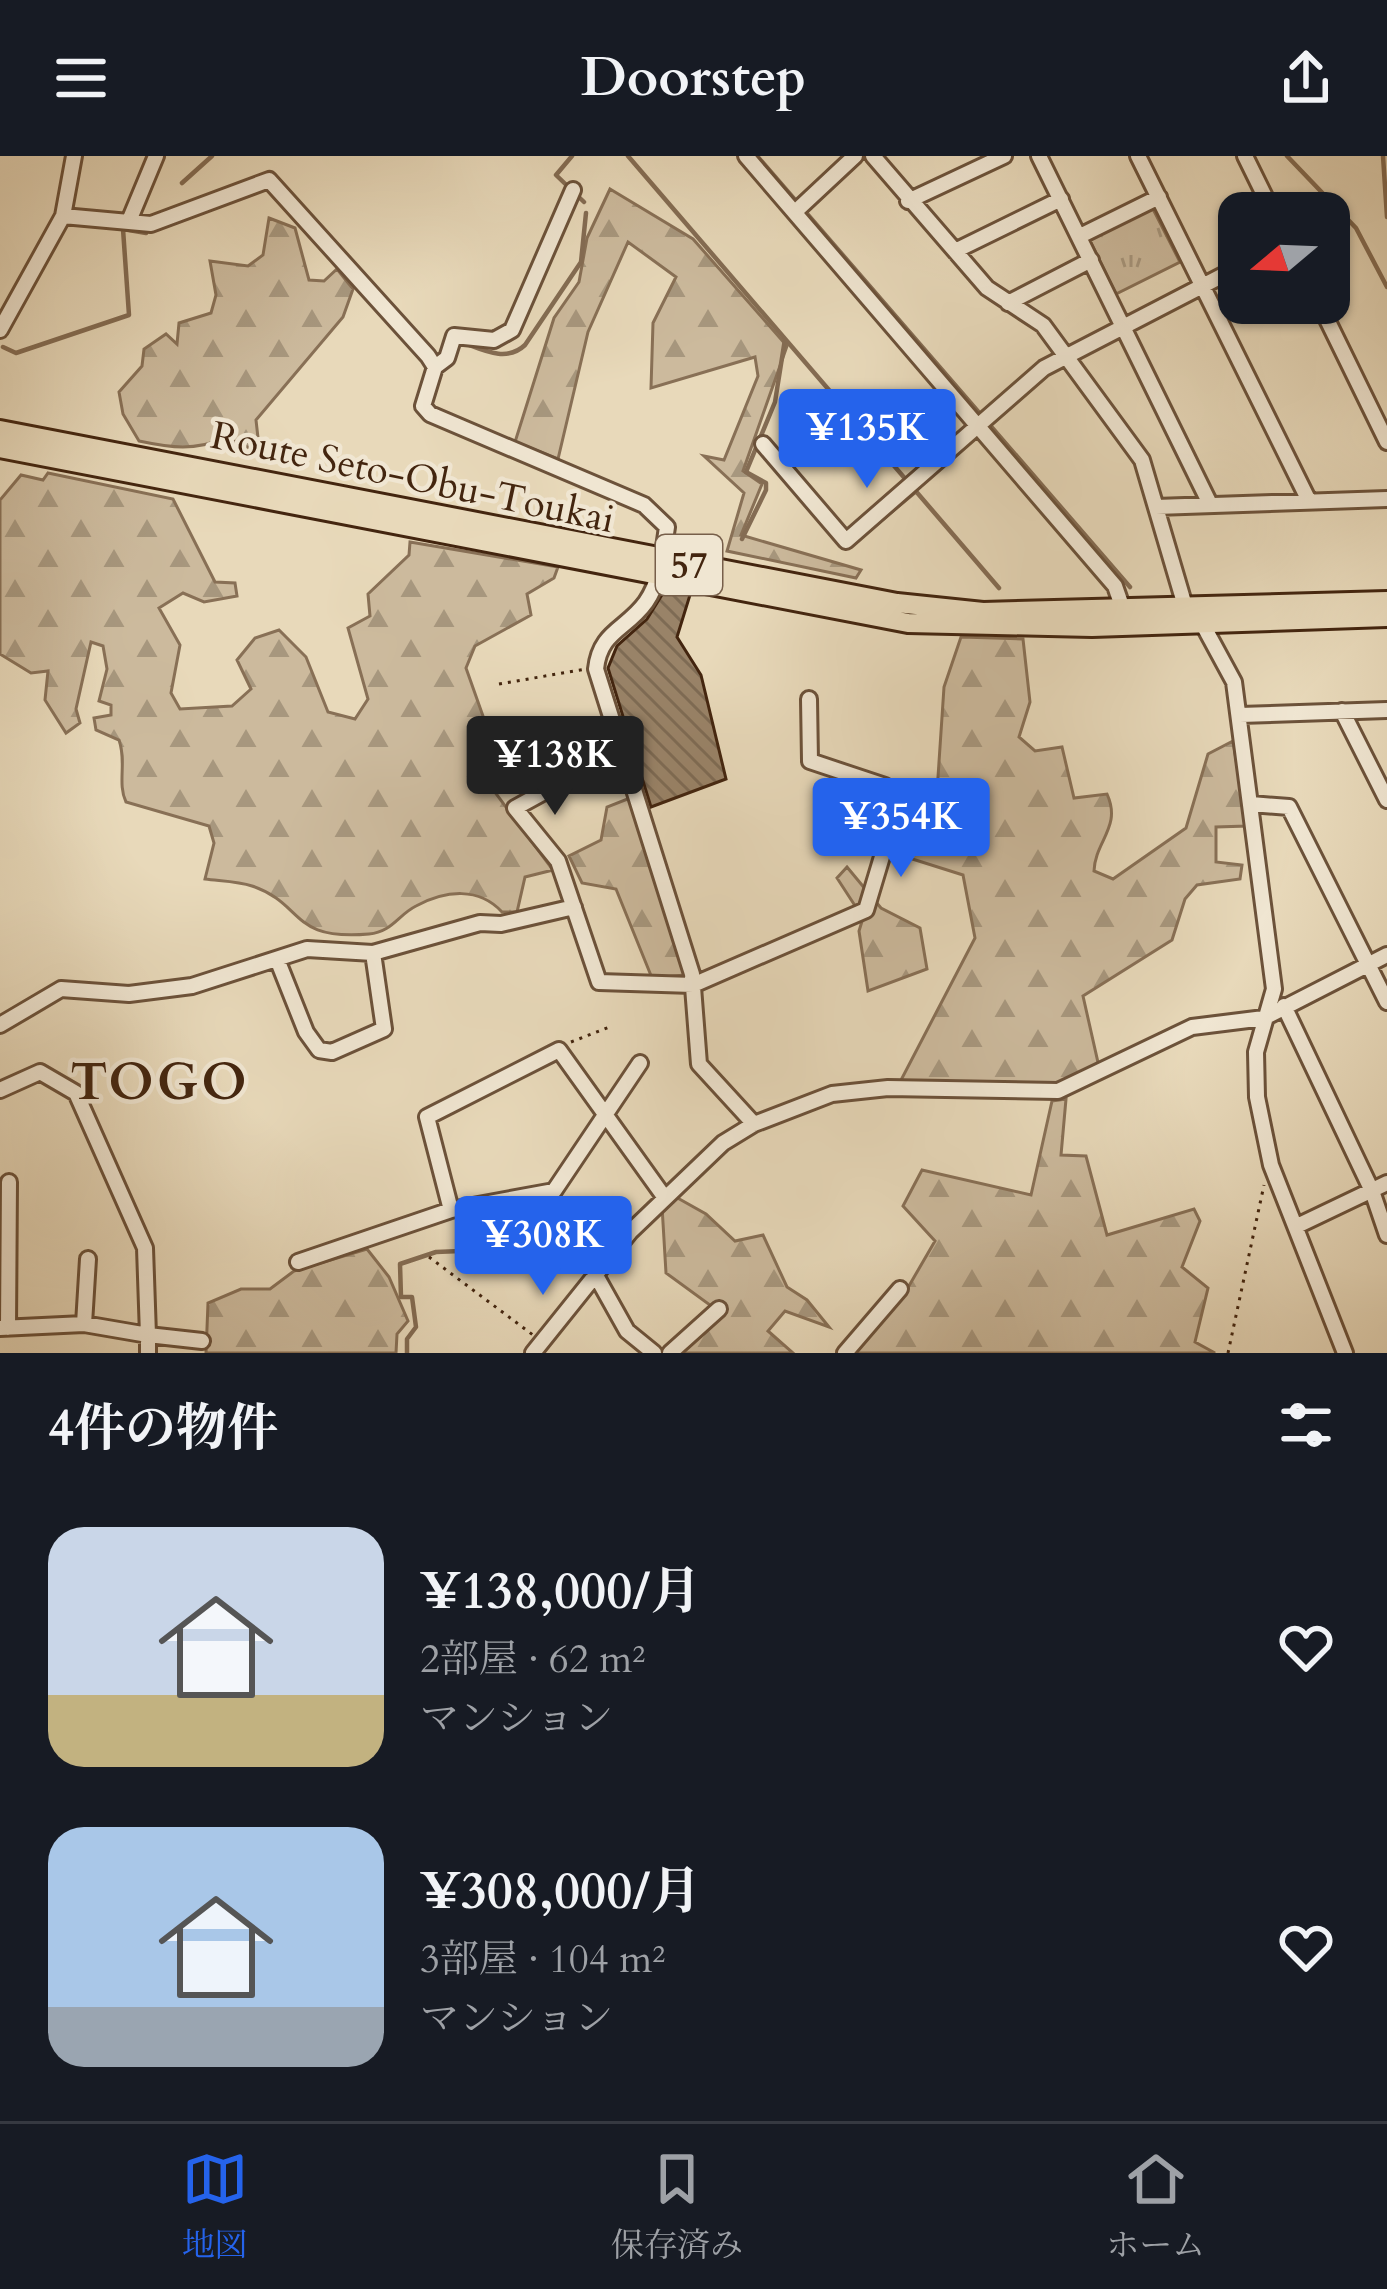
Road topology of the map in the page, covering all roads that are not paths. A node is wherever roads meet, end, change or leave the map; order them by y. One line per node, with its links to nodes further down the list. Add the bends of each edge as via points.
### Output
1 (74, 156): 16 (street)
2 (156, 156): 17 (street)
3 (746, 156): 15 (street)
4 (855, 156): 15 (street)
5 (873, 156): 14 (street)
6 (1004, 156): 14 (street)
7 (1039, 156): 13 (street)
8 (1138, 156): 12 (street)
9 (1245, 156): 11 (street)
10 (573, 190): 28 (street, via 512,330 494,340 454,336)
11 (1263, 192)
12 (1159, 197): 18 (street); 22 (street)
13 (1061, 199): 18 (street); 19 (street)
14 (908, 201): 19 (street)
15 (795, 212): 29 (street)
16 (62, 216): 17 (street); 26 (street)
17 (129, 221): 28 (street, via 163,222 269,180)
18 (1080, 236): 20 (street)
19 (955, 250): 23 (street)
20 (1091, 260): 23 (street); 25 (street)
21 (1218, 278): 22 (street)
22 (1203, 285): 25 (street); 35 (street)
23 (1008, 303): 27 (street, via 1043,325)
24 (1329, 324): 31 (street)
25 (1122, 326): 27 (street); 36 (street)
26 (0, 330)
27 (1064, 355): 29 (street); 37 (street, via 1142,460)
28 (435, 367): 38 (street, via 424,393 430,414 644,505 667,527)
29 (981, 427): 32 (street, via 845,541); 41 (street, via 1115,586)
30 (0, 430): 38 (main road, Route Seto-Obu-Toukai / 57)
31 (1387, 442)
32 (763, 444)
33 (0, 448): 38 (main road, Route Seto-Obu-Toukai / 57)
34 (1387, 499): 35 (street)
35 (1310, 501): 36 (street)
36 (1210, 504): 37 (street)
37 (1156, 507): 40 (street)
38 (660, 568): 41 (main road, Route Seto-Obu-Toukai / 57, via 983,612); 43 (main road, Route Seto-Obu-Toukai / 57, via 908,623); 48 (street, via 646,603 598,648)
39 (1387, 601): 40 (main road, Route Seto-Obu-Toukai / 57)
40 (1185, 606): 41 (main road, Route Seto-Obu-Toukai / 57)
41 (1123, 609)
42 (1387, 617): 43 (main road, Route Seto-Obu-Toukai / 57)
43 (1202, 623): 47 (street, via 1234,682)
44 (808, 699): 56 (street, via 810,761 884,786 899,800 866,910)
45 (1387, 710): 46 (street)
46 (1342, 711): 47 (street); 49 (street)
47 (1240, 715): 50 (street)
48 (619, 752): 51 (street, via 515,808 552,851); 56 (street)
49 (1387, 800)
50 (1251, 804): 55 (street, via 1289,807); 59 (street, via 1274,989)
51 (574, 907): 52 (street); 56 (street, via 599,982)
52 (373, 953): 54 (street, via 307,949); 54 (street, via 384,1029 332,1052 319,1050 306,1032)
53 (1387, 955): 55 (street)
54 (277, 959): 60 (street, via 165,990 61,989)
55 (1368, 964): 57 (street); 58 (street)
56 (693, 985): 64 (street, via 699,1064)
57 (1387, 1002)
58 (1284, 1006): 59 (street); 66 (street)
59 (1264, 1018): 64 (street, via 1192,1027 1058,1091 832,1094); 69 (street, via 1253,1075 1271,1166)
60 (0, 1025)
61 (640, 1063): 63 (street)
62 (0, 1090): 78 (street, via 40,1072 76,1093 146,1247)
63 (605, 1116): 67 (street); 68 (street, via 554,1191); 68 (street, via 559,1050 427,1118)
64 (754, 1124): 67 (street)
65 (9, 1182): 77 (street)
66 (1380, 1187): 69 (street); 70 (street)
67 (665, 1198): 73 (street)
68 (451, 1210): 72 (street)
69 (1297, 1226): 85 (street)
70 (1387, 1235)
71 (88, 1259): 76 (street)
72 (298, 1262)
73 (594, 1272): 80 (street); 82 (street, via 627,1331)
74 (900, 1289): 84 (street)
75 (719, 1309): 83 (street)
76 (85, 1324): 77 (street); 78 (street)
77 (4, 1328)
78 (148, 1335): 79 (street); 81 (street)
79 (202, 1342)
80 (537, 1347)
81 (148, 1353)
82 (655, 1353)
83 (670, 1353)
84 (845, 1353)
85 (1345, 1353)

